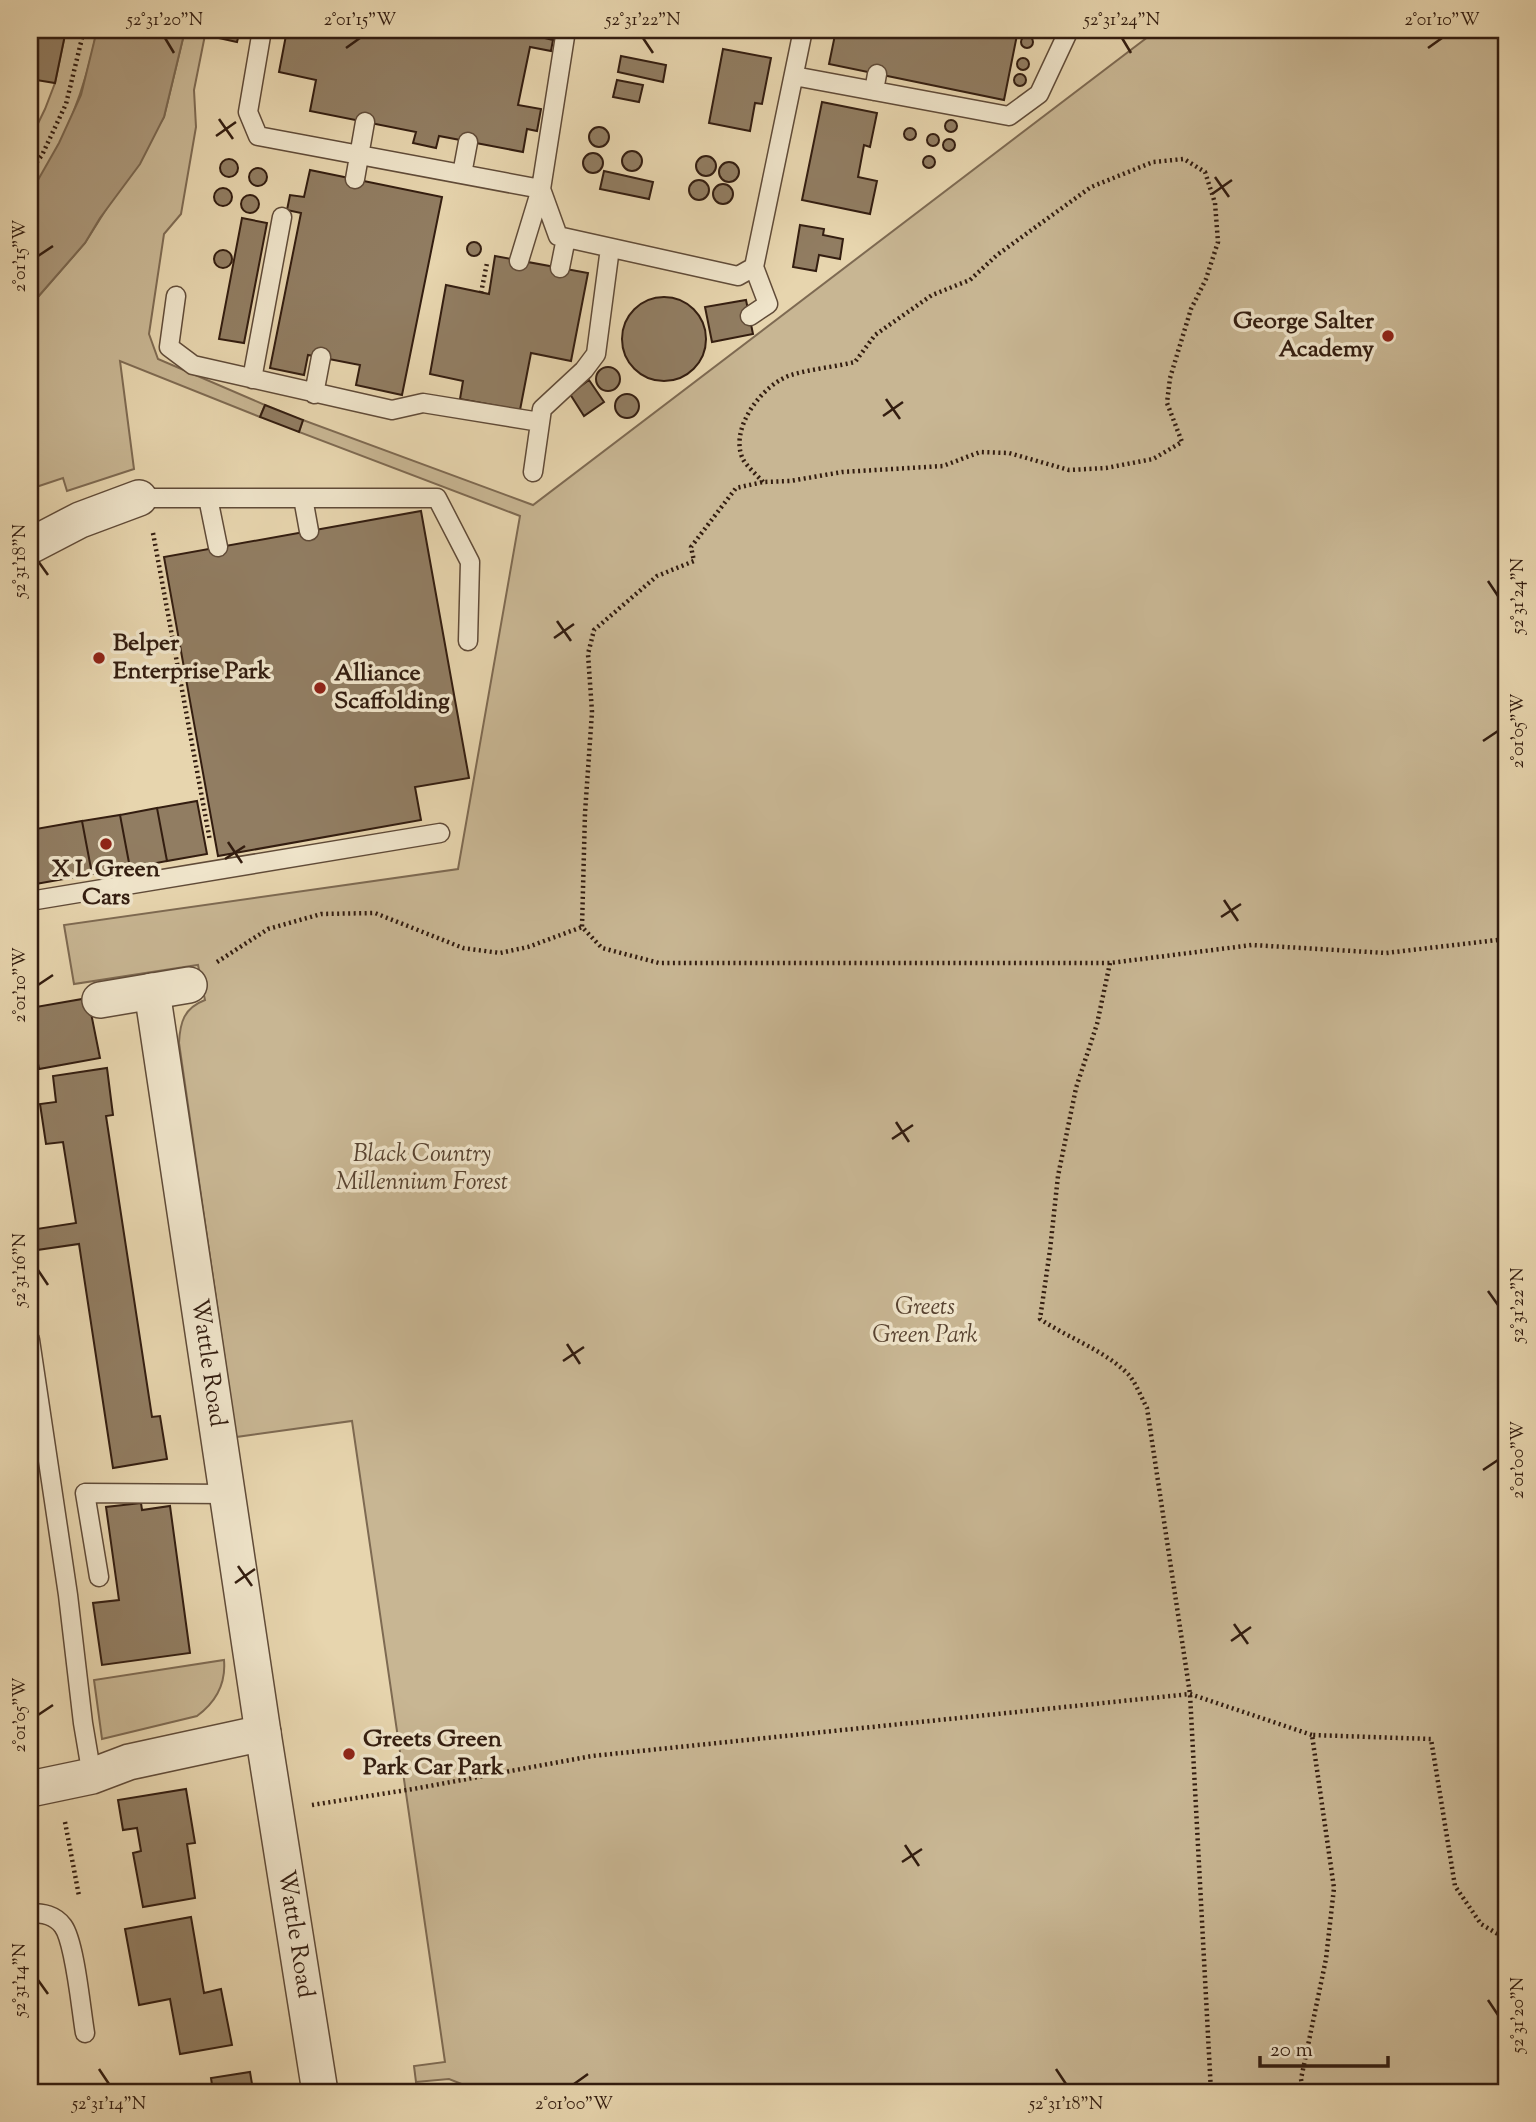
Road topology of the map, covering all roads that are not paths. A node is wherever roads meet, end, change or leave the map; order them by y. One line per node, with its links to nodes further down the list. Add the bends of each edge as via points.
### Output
1 (262, 30): 8 (lane, via 248,112 258,136)
2 (566, 30): 11 (lane)
3 (803, 30): 5 (lane)
4 (1069, 30): 5 (lane, via 1039,94 1009,116 876,83)
5 (794, 76): 16 (lane)
6 (365, 122): 8 (lane)
7 (468, 142): 9 (lane)
8 (359, 155): 9 (lane); 10 (lane)
9 (461, 174): 11 (lane)
10 (355, 179)
11 (541, 189): 13 (lane, via 558,236); 15 (lane)
12 (282, 217): 21 (lane)
13 (566, 238): 14 (lane); 17 (lane)
14 (610, 248): 16 (lane, via 738,276); 23 (lane, via 596,355 542,409)
15 (519, 261)
16 (754, 267): 19 (lane, via 768,304)
17 (559, 268)
18 (176, 296): 21 (lane, via 169,347 193,365)
19 (750, 316)
20 (321, 357): 22 (lane)
21 (252, 379): 22 (lane)
22 (314, 394): 23 (lane, via 391,410 423,403 488,409)
23 (540, 422): 24 (lane)
24 (533, 472)
25 (143, 498): 26 (lane); 29 (street, via 80,520)
26 (208, 498): 27 (lane); 30 (lane)
27 (303, 498): 28 (lane); 31 (lane, via 391,507 437,498 470,562)
28 (310, 531)
29 (30, 546)
30 (218, 547)
31 (468, 641)
32 (440, 833): 33 (lane, via 364,838 276,853 216,870)
33 (30, 901)
34 (189, 985): 35 (street)
35 (152, 991): 36 (street); 38 (street, Wattle Road)
36 (100, 1000)
37 (30, 1339): 41 (lane)
38 (228, 1493): 39 (lane, via 85,1493); 40 (street, Wattle Road)
39 (99, 1577)
40 (263, 1734): 41 (street, via 129,1762); 45 (street, Wattle Road)
41 (92, 1776): 42 (street)
42 (30, 1790)
43 (30, 1913): 44 (lane, via 53,1916 65,1927)
44 (85, 2033)
45 (320, 2092)

